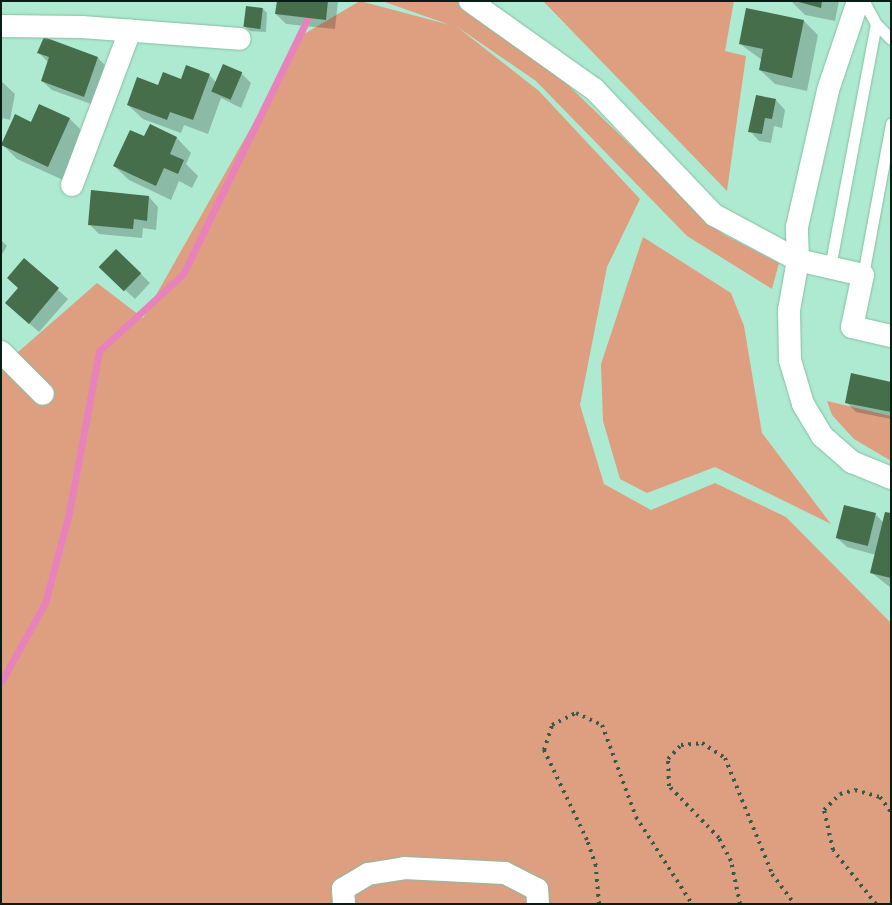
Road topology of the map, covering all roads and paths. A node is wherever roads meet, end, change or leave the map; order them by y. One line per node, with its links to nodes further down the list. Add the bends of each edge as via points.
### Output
1 (470, 1): 11 (street, via 594,89 714,215)
2 (858, 1): 11 (street, via 828,90 798,228)
3 (864, 1): 4 (lane)
4 (876, 24): 8 (lane); 12 (lane)
5 (1, 26): 6 (street)
6 (130, 31): 7 (street); 10 (street)
7 (240, 39)
8 (891, 40)
9 (891, 124): 13 (lane)
10 (72, 185)
11 (798, 260): 12 (street); 17 (street, via 789,310 790,360 803,404 822,436 852,462)
12 (830, 267): 13 (street)
13 (863, 275): 14 (street, via 852,326)
14 (891, 336)
15 (1, 352): 16 (street)
16 (43, 394)
17 (891, 478)
18 (344, 904): 19 (street, via 343,889 368,874 404,868 505,873 537,889)
19 (538, 904)

